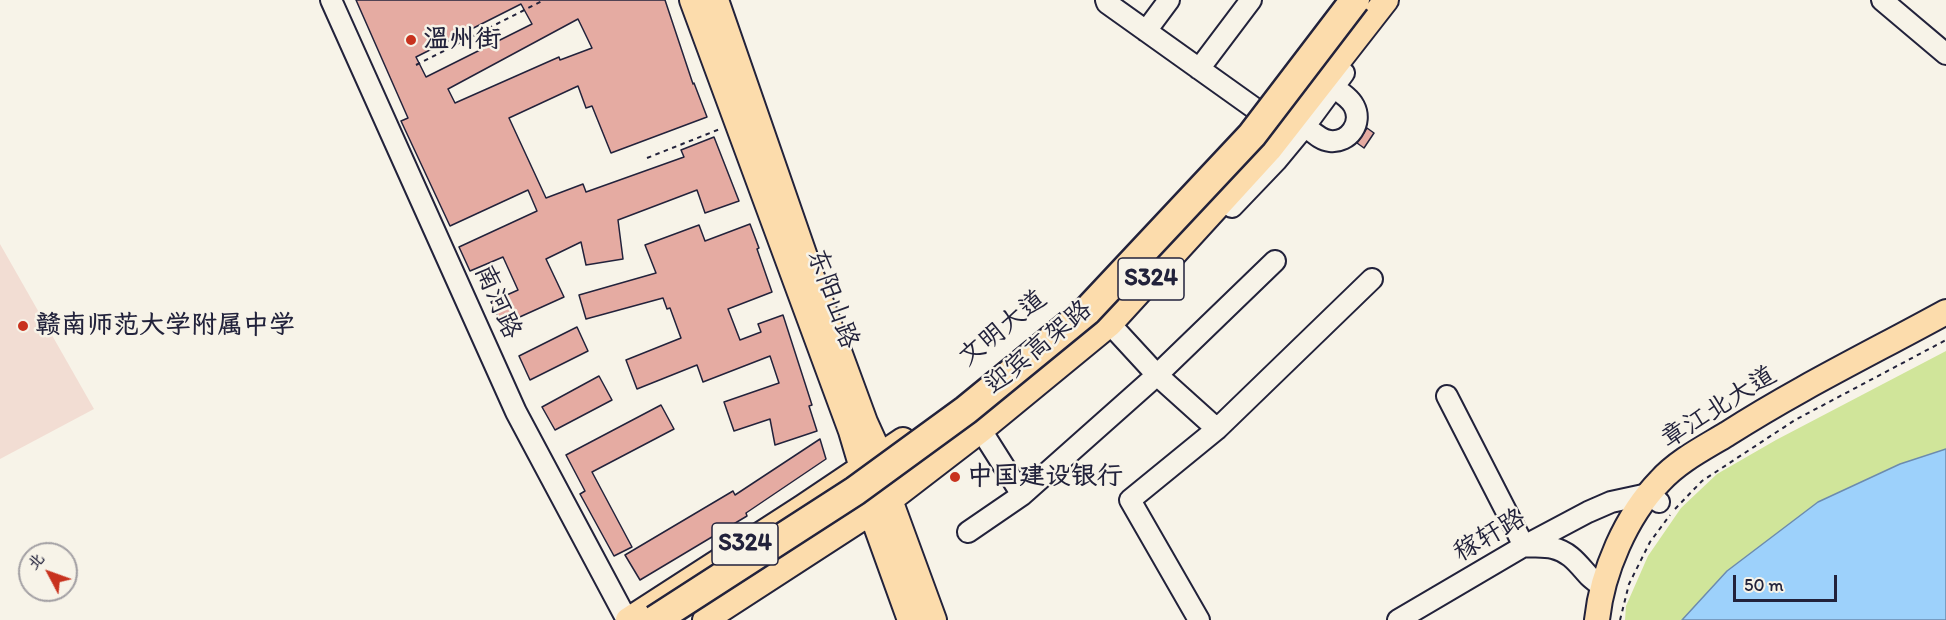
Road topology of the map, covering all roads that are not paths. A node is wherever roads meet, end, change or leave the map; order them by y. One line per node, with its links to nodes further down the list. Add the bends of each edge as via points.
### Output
1 (330, 0): 35 (street, 南河路, via 516,412)
2 (692, 0): 28 (main road, 东阳山路, via 851,431)
3 (716, 0): 28 (main road, 东阳山路, via 865,422)
4 (1106, 0): 13 (street)
5 (1169, 0): 13 (street)
6 (1251, 0): 15 (street)
7 (1339, 0): 17 (main road, 文明大道 / S324)
8 (1355, 0): 36 (highway, 迎宾高架路, bridge, via 1252,135 1087,311 966,410 855,491)
9 (1373, 0): 37 (highway, 迎宾高架路, via 1262,142 1097,323 975,423 864,503)
10 (1386, 0): 23 (main road, S324, via 1269,150)
11 (1399, 0): 16 (street)
12 (1882, 0): 14 (street)
13 (1146, 31): 15 (street)
14 (1946, 54)
15 (1199, 69): 17 (street)
16 (1333, 87): 18 (street); 18 (street, via 1354,106 1354,130 1344,139 1330,141)
17 (1257, 110): 28 (main road, 文明大道 / S324, via 1082,302 959,402)
18 (1305, 126): 23 (street)
19 (1275, 261): 24 (street)
20 (1372, 279): 26 (street)
21 (1946, 312): 30 (main road, 章江北大道, via 1684,460 1661,480)
22 (1946, 324): 30 (main road, 章江北大道, via 1758,431)
23 (1113, 327): 24 (street); 27 (main road, S324)
24 (1157, 375): 26 (street); 29 (street)
25 (1447, 396): 33 (street)
26 (1217, 429): 41 (street, via 1130,500)
27 (983, 434): 29 (street); 31 (main road, S324)
28 (871, 462): 31 (main road, 东阳山路); 35 (main road, 文明大道 / S324)
29 (1022, 495): 32 (street)
30 (1654, 498): 33 (street, 稼轩路, via 1611,502); 34 (main road, 章江北大道, via 1639,506 1619,542); 44 (main road, 章江北大道, via 1617,580)
31 (880, 506): 38 (main road, S324); 39 (main road, 东阳山路); 40 (main road, 东阳山路)
32 (968, 532)
33 (1524, 546): 34 (street, via 1562,550); 42 (street, 稼轩路)
34 (1604, 588): 43 (main road, 章江北大道)
35 (628, 620)
36 (655, 620)
37 (685, 620)
38 (705, 620)
39 (910, 620)
40 (934, 620)
41 (1198, 620)
42 (1398, 620)
43 (1597, 620)
44 (1606, 620)

